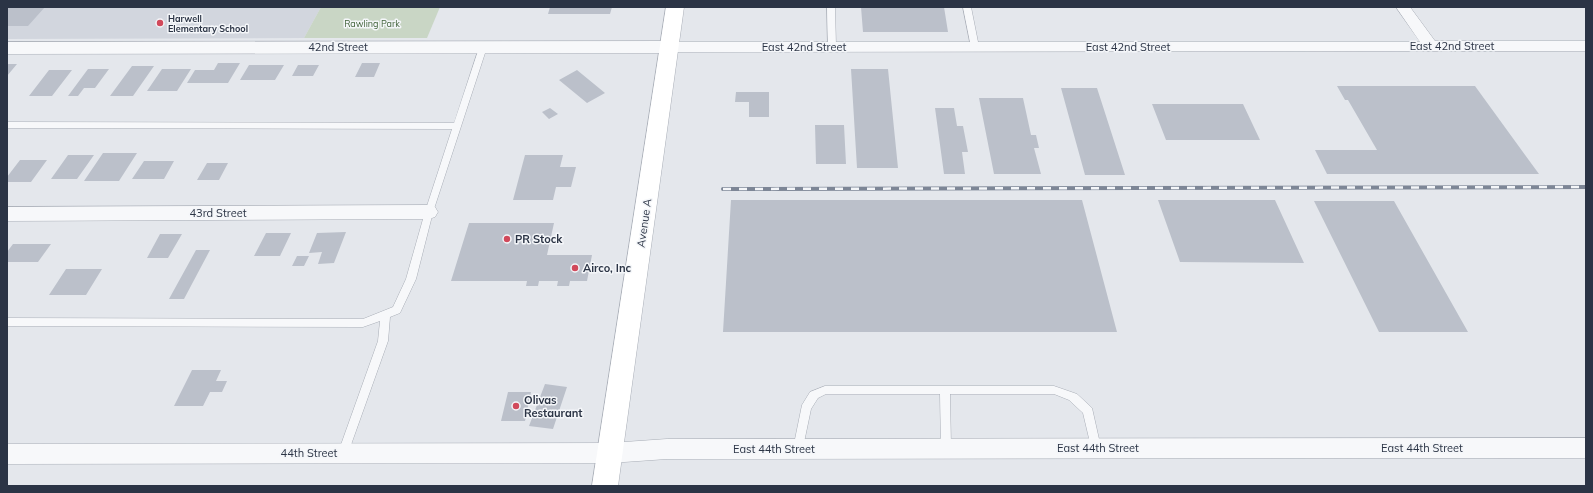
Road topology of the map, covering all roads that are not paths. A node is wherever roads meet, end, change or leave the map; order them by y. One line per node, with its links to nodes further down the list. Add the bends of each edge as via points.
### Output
1 (675, 7): 8 (main road, Avenue A)
2 (831, 7): 9 (lane)
3 (967, 7): 10 (lane)
4 (1403, 7): 5 (street)
5 (1430, 46): 6 (street, East 42nd Street); 10 (street, East 42nd Street)
6 (1586, 46)
7 (483, 47): 8 (street, 42nd Street); 11 (street, 42nd Street); 13 (lane)
8 (669, 47): 9 (street, East 42nd Street); 24 (main road, Avenue A)
9 (832, 47): 10 (street, East 42nd Street)
10 (975, 47)
11 (7, 48)
12 (7, 125): 13 (lane)
13 (457, 126): 14 (lane)
14 (429, 212): 15 (street, 43rd Street); 16 (lane, via 410,279 397,310)
15 (7, 214)
16 (385, 315): 17 (lane, via 363,323); 23 (lane, via 383,341)
17 (7, 322)
18 (945, 390): 19 (lane, via 825,390 814,395 806,408); 20 (lane); 21 (lane, via 1054,390 1073,397 1088,411)
19 (798, 448): 20 (street, East 44th Street); 24 (street, East 44th Street, via 667,449)
20 (946, 448): 21 (street, East 44th Street)
21 (1096, 448): 22 (street, East 44th Street)
22 (1586, 448)
23 (343, 453): 24 (street, 44th Street); 25 (street, 44th Street)
24 (610, 453): 26 (main road, Avenue A)
25 (7, 454)
26 (606, 486)

